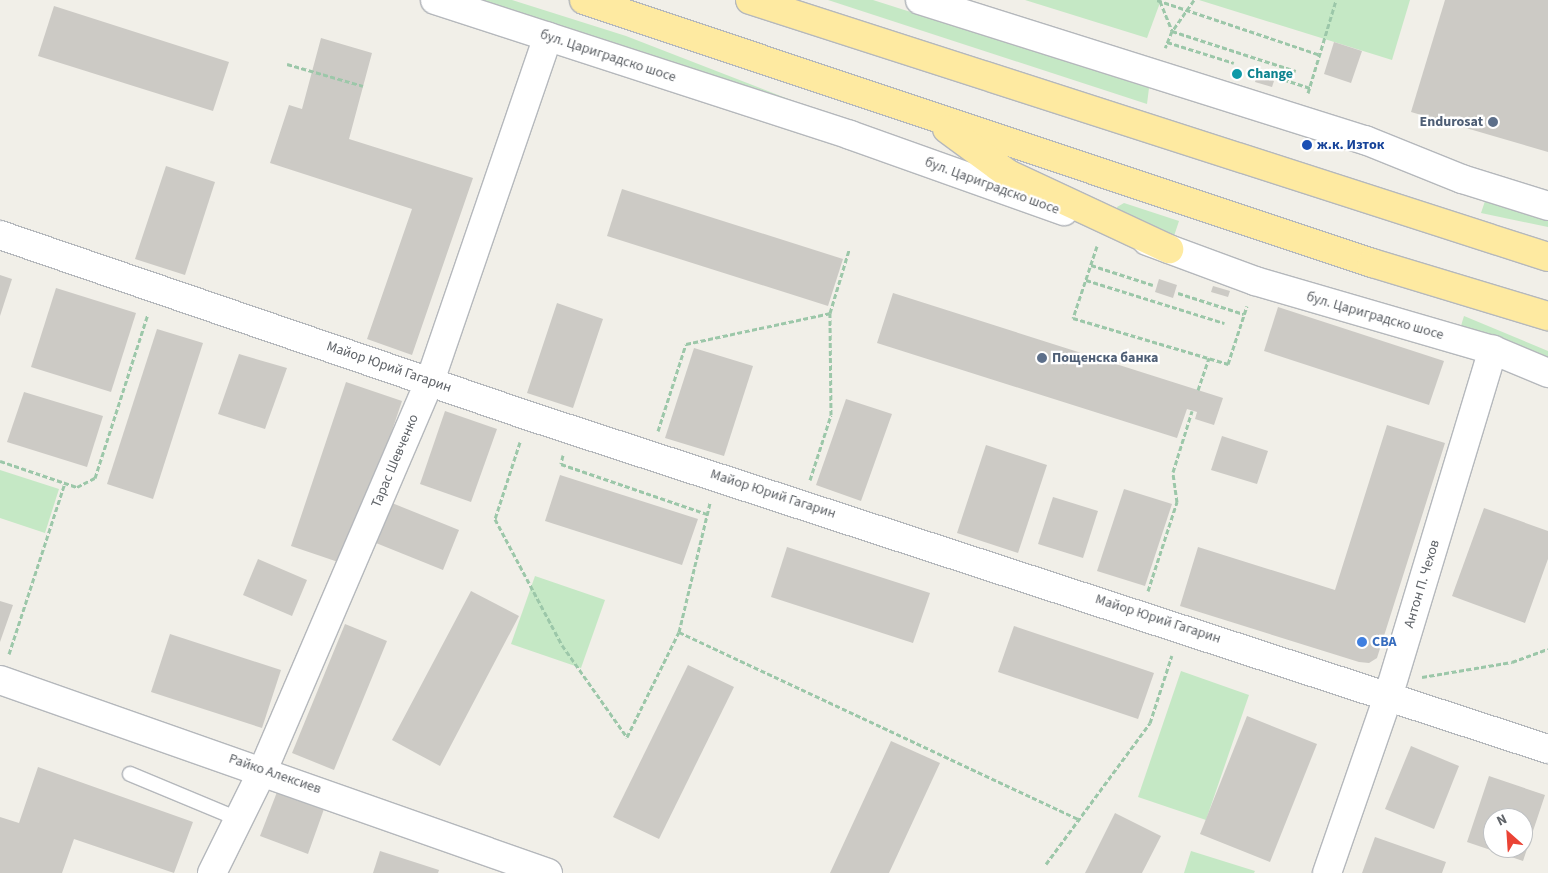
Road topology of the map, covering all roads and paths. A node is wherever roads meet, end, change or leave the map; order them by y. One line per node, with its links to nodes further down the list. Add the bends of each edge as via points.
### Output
1 (435, 0): 10 (street, бул. Цариградско шосе)
2 (584, 0): 19 (highway)
3 (750, 0): 25 (highway)
4 (920, 0): 20 (street, via 1365,140 1462,179)
5 (1159, 0): 8 (path); 9 (path)
6 (1194, 0): 8 (path)
7 (1336, 0): 11 (path)
8 (1188, 11): 9 (path); 11 (path)
9 (1172, 31): 12 (path, via 1168,42); 15 (path)
10 (548, 37): 23 (street, бул. Цариградско шосе, via 850,136); 39 (street, Тарас Шевченко)
11 (1320, 55): 17 (path)
12 (1234, 63)
13 (287, 64): 16 (path)
14 (1255, 70): 17 (path)
15 (1296, 71)
16 (363, 86)
17 (1310, 88): 18 (path)
18 (1306, 101)
19 (925, 113): 23 (highway, via 1008,174); 34 (highway, via 1372,263)
20 (1548, 206)
21 (0, 235): 29 (street, Майор Юрий Гагарин)
22 (1098, 245): 26 (path)
23 (1169, 248): 36 (street, бул. Цариградско шосе, via 1255,281)
24 (849, 250): 32 (path)
25 (1548, 257)
26 (1091, 265): 27 (path); 28 (path)
27 (1086, 280): 35 (path); 37 (path, via 1073,318)
28 (1154, 285)
29 (157, 287): 39 (street, Майор Юрий Гагарин); 47 (path, via 95,478 77,487)
30 (1178, 293): 33 (path)
31 (1249, 301): 33 (path)
32 (830, 313): 44 (path, via 686,344); 48 (path, via 831,415)
33 (1244, 314): 37 (path, via 1228,364)
34 (1548, 316)
35 (1224, 323)
36 (1493, 350): 38 (street, бул. Цариградско шосе); 55 (street, Антон П. Чехов)
37 (1209, 358): 40 (path)
38 (1548, 373)
39 (430, 382): 42 (street, Майор Юрий Гагарин); 57 (street, Тарас Шевченко)
40 (1198, 390)
41 (1192, 410): 50 (path, via 1173,472 1178,502)
42 (529, 416): 43 (street, Майор Юрий Гагарин); 52 (path, via 496,519 562,645 627,737)
43 (571, 428): 44 (street, Майор Юрий Гагарин); 49 (path, via 561,464)
44 (651, 454): 46 (street, Майор Юрий Гагарин)
45 (0, 461): 47 (path)
46 (718, 477): 48 (street, Майор Юрий Гагарин); 49 (path)
47 (65, 483): 54 (path)
48 (802, 504): 50 (street, Майор Юрий Гагарин)
49 (707, 514): 52 (path)
50 (1141, 613): 51 (street, Майор Юрий Гагарин)
51 (1181, 627): 55 (street, Майор Юрий Гагарин); 59 (path, via 1150,723)
52 (679, 632): 59 (path)
53 (1548, 649): 55 (path, via 1512,662)
54 (0, 680): 57 (street, Райко Алексиев)
55 (1390, 689): 56 (street, Майор Юрий Гагарин); 64 (street, Антон П. Чехов)
56 (1548, 749)
57 (263, 770): 60 (street, Тарас Шевченко); 63 (street, Райко Алексиев)
58 (130, 774): 60 (lane)
59 (1079, 818): 61 (path)
60 (238, 819): 62 (street, Тарас Шевченко)
61 (1046, 864)
62 (212, 873)
63 (548, 873)
64 (1327, 873)

